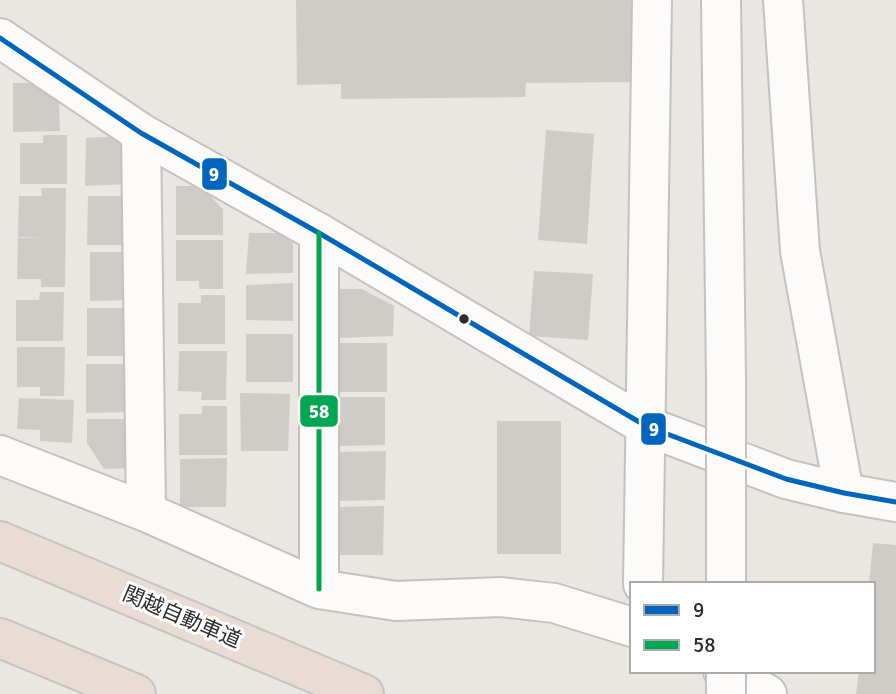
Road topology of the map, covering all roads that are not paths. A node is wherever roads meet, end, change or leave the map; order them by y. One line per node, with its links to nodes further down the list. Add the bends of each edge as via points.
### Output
1 (652, 0): 7 (street)
2 (721, 0): 14 (street, bridge)
3 (783, 0): 9 (street, via 800,251)
4 (0, 38): 5 (street)
5 (141, 133): 6 (street); 11 (street)
6 (319, 233): 7 (street); 15 (street)
7 (646, 426): 9 (street, via 786,479); 13 (street)
8 (0, 455): 11 (street)
9 (844, 493): 10 (street)
10 (896, 502)
11 (146, 512): 15 (street)
12 (0, 541): 21 (highway, 関越自動車道)
13 (643, 582)
14 (726, 582)
15 (319, 589): 16 (street, via 396,601 501,597 554,603)
16 (630, 625)
17 (0, 638): 20 (highway)
18 (724, 673): 22 (street, bridge)
19 (728, 673): 23 (street)
20 (136, 694)
21 (364, 694)
22 (726, 694)
23 (767, 694)

